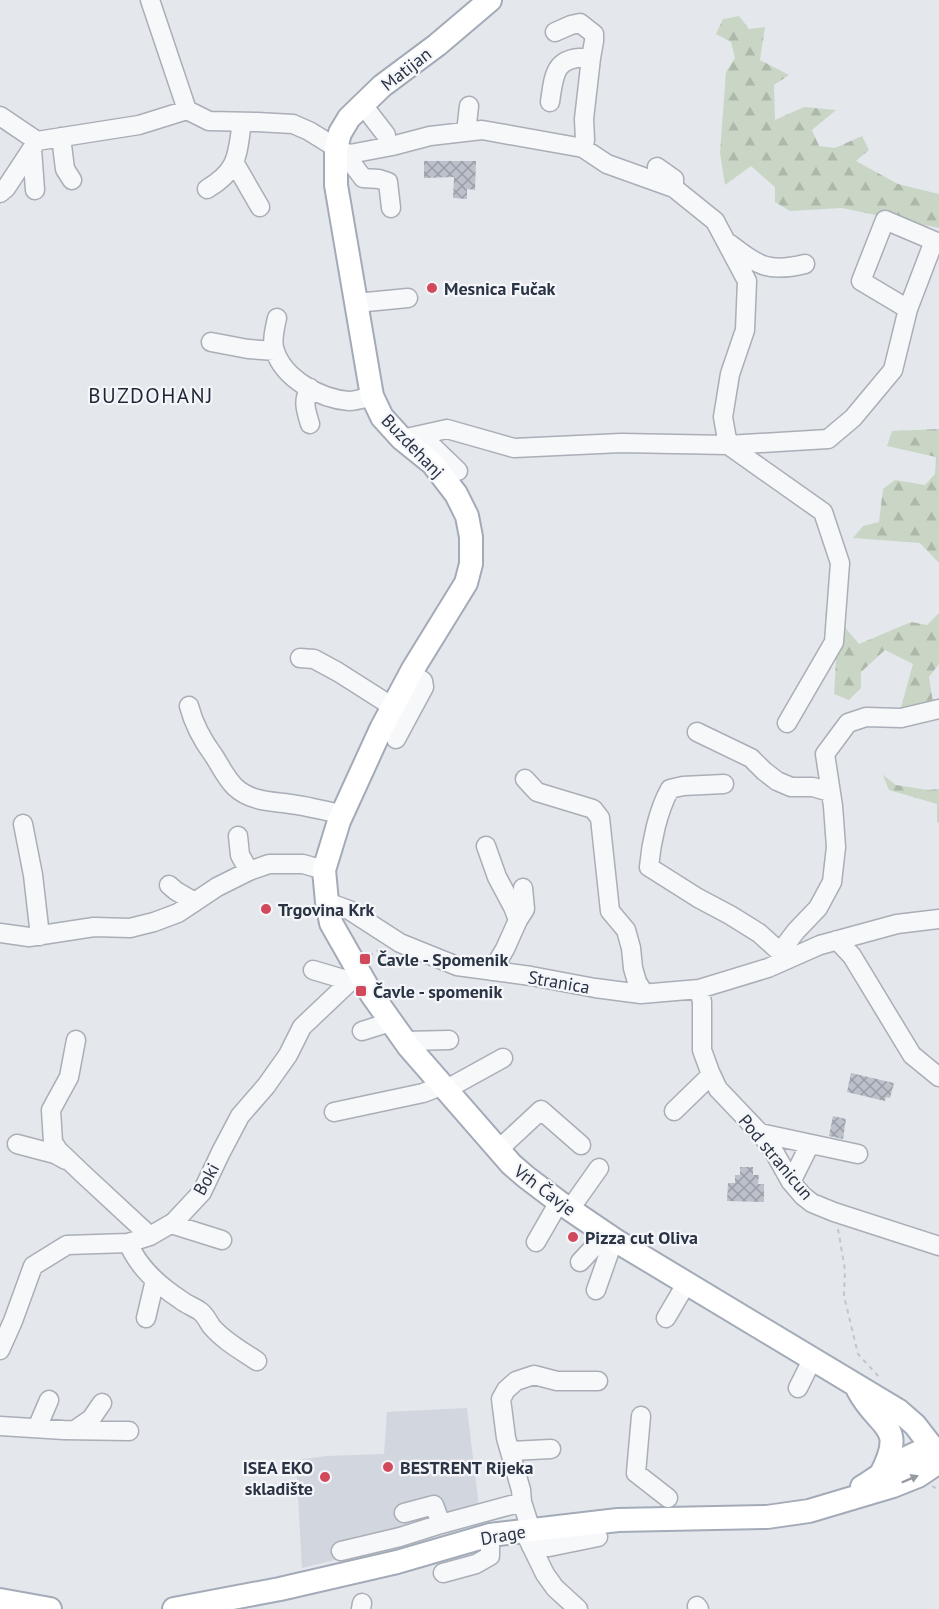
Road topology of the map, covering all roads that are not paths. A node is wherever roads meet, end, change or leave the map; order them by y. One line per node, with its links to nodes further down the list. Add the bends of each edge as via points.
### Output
1 (150, 0): 8 (street)
2 (490, 0): 6 (main road, Matijan)
3 (555, 32): 4 (street, via 580,23 587,28 594,34)
4 (591, 58): 5 (street, via 576,58 558,68); 15 (street)
5 (550, 102)
6 (363, 105): 11 (street); 16 (main road, Matijan, via 340,133)
7 (469, 106): 13 (street)
8 (188, 110): 10 (street, via 209,121); 12 (street, via 139,125)
9 (0, 116): 14 (street)
10 (242, 122): 16 (street, via 293,124); 17 (street)
11 (386, 135)
12 (61, 138): 14 (street); 19 (street, via 64,168)
13 (463, 138): 15 (street, via 482,130); 16 (street, via 350,154)
14 (35, 145): 22 (street); 23 (street)
15 (583, 148): 20 (street, via 607,164)
16 (340, 150): 25 (street, via 363,178 388,182); 30 (main road, Buzdehanj, via 336,184)
17 (234, 162): 21 (street, via 222,179); 24 (street)
18 (657, 167): 20 (street, via 674,179)
19 (72, 180)
20 (674, 188): 26 (street, via 715,221)
21 (207, 189)
22 (35, 190)
23 (0, 193)
24 (260, 207)
25 (391, 208)
26 (724, 239): 28 (street, via 752,261 767,267 785,269); 39 (street, via 747,280 746,330 730,374 723,417)
27 (936, 242): 31 (street); 31 (street, via 885,220 861,281)
28 (805, 264)
29 (408, 298): 30 (street)
30 (356, 303): 36 (main road, Buzdehanj)
31 (908, 309): 39 (street, via 893,370 853,418 828,439)
32 (277, 318): 34 (street)
33 (211, 342): 34 (street)
34 (274, 351): 35 (street, via 286,372)
35 (310, 388): 36 (street, via 350,401); 37 (street, via 305,397)
36 (372, 396): 38 (main road, Buzdehanj, via 382,417)
37 (310, 424)
38 (409, 444): 39 (street, via 447,429 514,448 621,443); 40 (street, via 430,444); 42 (main road, Buzdehanj, via 433,464 456,494 467,516 471,537 466,583)
39 (728, 446): 46 (street, via 823,512 840,563 834,642)
40 (458, 471)
41 (300, 658): 44 (street, via 314,659)
42 (411, 673): 44 (main road, Buzdehanj); 48 (street, via 423,681 424,687)
43 (189, 706): 52 (street, via 204,743 237,788 262,801)
44 (393, 707): 52 (main road, Buzdehanj)
45 (939, 709): 51 (street, via 901,718 866,717 848,723 825,754)
46 (787, 723)
47 (697, 732): 51 (street, via 752,758 777,781 791,787)
48 (396, 739)
49 (525, 779): 72 (street, via 537,792 593,809 600,818 610,911 626,930 633,968)
50 (724, 784): 67 (street, via 670,789 650,851 649,867 759,933)
51 (830, 792): 67 (street, via 836,847 832,882 818,908 796,931)
52 (343, 814): 56 (main road, Buzdehanj)
53 (23, 824): 65 (street)
54 (238, 836): 57 (street, via 240,855)
55 (486, 846): 63 (street)
56 (324, 870): 57 (street, via 303,864 269,864); 61 (main road, Buzdehanj)
57 (249, 871): 60 (street)
58 (169, 885): 60 (street)
59 (523, 888): 63 (street, via 525,909)
60 (195, 902): 65 (street, via 178,913 130,928 94,927)
61 (327, 902): 69 (main road, Vrh Čavje, via 331,923); 70 (street, Stranica, via 349,910 400,943 457,966)
62 (939, 919): 66 (street, Stranica, via 897,924)
63 (518, 920): 70 (street)
64 (0, 933): 65 (street)
65 (39, 936)
66 (837, 940): 67 (street, Stranica); 80 (street, via 852,956 912,1055)
67 (785, 955): 71 (street, Stranica, via 768,968)
68 (313, 970): 69 (street)
69 (359, 970): 73 (main road, Vrh Čavje); 94 (street, Boki, via 302,1027 277,1071 240,1116 202,1192)
70 (492, 971): 72 (street, Stranica)
71 (699, 989): 72 (street, Stranica); 79 (street, Pod stranicun, via 702,1050)
72 (644, 993)
73 (391, 1022): 74 (street); 77 (main road, Vrh Čavje)
74 (362, 1031)
75 (76, 1040): 90 (street, via 69,1077 51,1110 53,1142)
76 (449, 1040): 77 (street)
77 (405, 1041): 81 (main road, Vrh Čavje)
78 (503, 1058): 81 (street)
79 (711, 1075): 82 (street); 84 (street, Pod stranicun, via 718,1089)
80 (939, 1077)
81 (443, 1088): 83 (street); 88 (main road, Vrh Čavje)
82 (674, 1111)
83 (334, 1112)
84 (760, 1133): 86 (street); 92 (street, Pod stranicun)
85 (17, 1144): 90 (street)
86 (810, 1144): 89 (street); 92 (street)
87 (581, 1145): 88 (street, via 541,1110)
88 (498, 1150): 93 (main road, Vrh Čavje)
89 (858, 1154)
90 (70, 1162): 95 (street)
91 (599, 1168): 93 (street)
92 (791, 1182): 100 (street, Pod stranicun, via 812,1203)
93 (565, 1206): 96 (main road, Vrh Čavje); 98 (street)
94 (171, 1224): 95 (street, Boki); 97 (street)
95 (150, 1236): 99 (street, Boki)
96 (610, 1237): 101 (street); 103 (main road, Vrh Čavje); 104 (street)
97 (222, 1240)
98 (536, 1242)
99 (128, 1243): 102 (street, via 138,1263); 107 (street, Boki, via 67,1245 33,1266)
100 (939, 1246)
101 (580, 1262)
102 (155, 1280): 105 (street); 110 (street, via 204,1314 212,1327)
103 (686, 1284): 106 (street); 109 (main road, Vrh Čavje)
104 (596, 1290)
105 (146, 1318)
106 (666, 1318)
107 (6, 1325): 108 (street, Boki)
108 (0, 1350)
109 (813, 1360): 112 (main road, Vrh Čavje); 113 (street)
110 (257, 1361)
111 (598, 1381): 122 (street, via 557,1381 534,1375 511,1385 501,1400)
112 (855, 1383): 123 (main road, Vrh Čavje, via 910,1419); 124 (main road, via 892,1436 889,1460)
113 (798, 1388)
114 (49, 1400): 118 (street)
115 (102, 1403): 119 (street, via 91,1419)
116 (641, 1416): 125 (street, via 636,1473)
117 (0, 1426): 118 (street)
118 (37, 1428): 119 (street)
119 (69, 1430): 120 (street)
120 (129, 1431)
121 (551, 1449): 122 (street)
122 (511, 1451): 127 (street)
123 (938, 1457): 124 (main road, Drage, via 921,1451); 126 (main road, Drage, one-way to 123, via 918,1476)
124 (880, 1476): 126 (main road, Drage)
125 (668, 1498)
126 (838, 1501): 131 (main road, Drage, via 809,1511 767,1517 618,1520)
127 (522, 1502): 129 (street); 131 (street)
128 (404, 1513): 129 (street, via 434,1505)
129 (441, 1524): 133 (street)
130 (490, 1535): 131 (main road, Drage); 134 (street, via 490,1556); 137 (main road, Drage, via 397,1562)
131 (529, 1535): 132 (street, via 549,1547); 138 (street, via 545,1574)
132 (598, 1538)
133 (341, 1551)
134 (443, 1573)
135 (0, 1600): 136 (main road)
136 (50, 1609)
137 (174, 1609)
138 (578, 1609)

